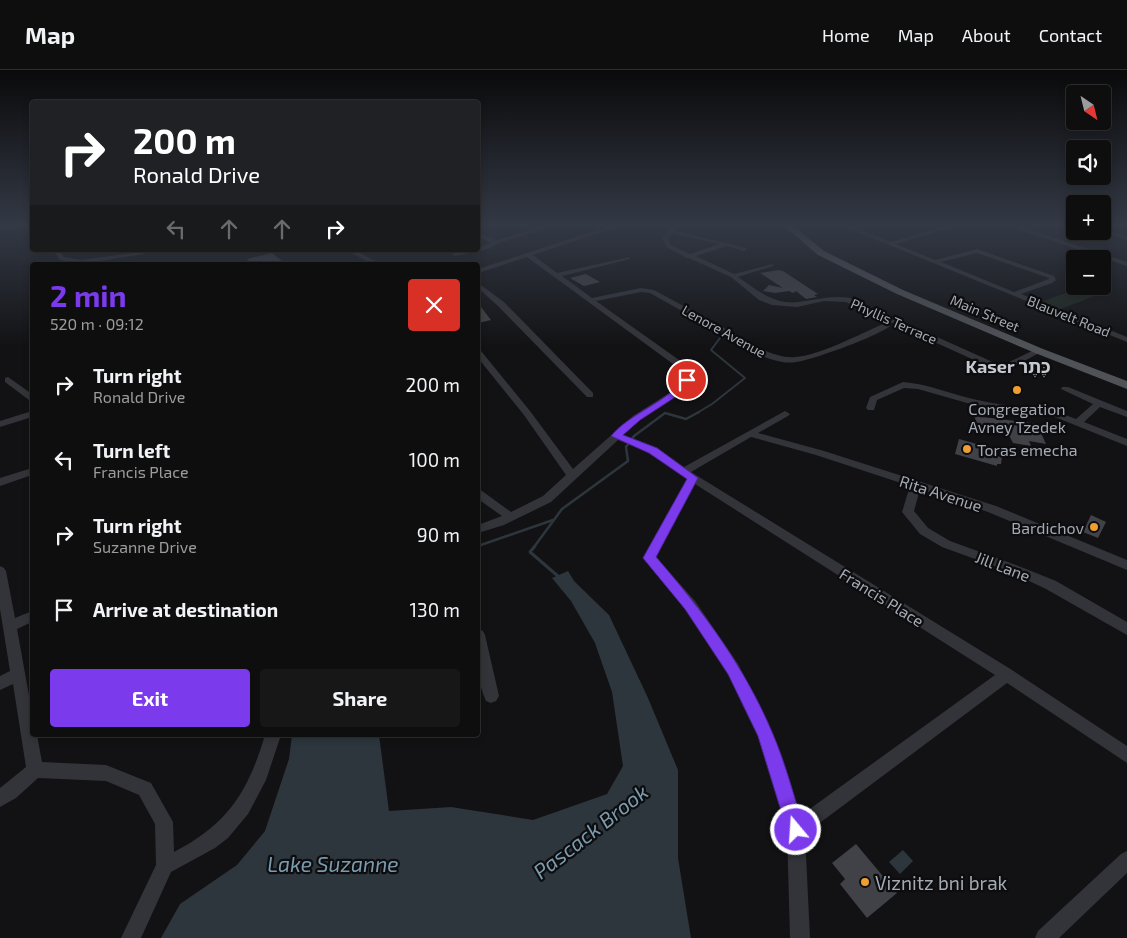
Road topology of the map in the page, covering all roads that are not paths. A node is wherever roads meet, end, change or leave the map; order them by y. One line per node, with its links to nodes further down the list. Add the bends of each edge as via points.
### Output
1 (495, 266): 9 (street)
2 (544, 266): 10 (street)
3 (597, 266): 10 (street)
4 (708, 266): 11 (street, Phyllis Terrace)
5 (768, 266): 11 (street)
6 (845, 266): 17 (main road, Main Street)
7 (943, 266): 13 (street, Blauvelt Road)
8 (1017, 266): 13 (street, via 1053,280)
9 (480, 270)
10 (558, 275): 14 (street)
11 (733, 276): 17 (street, Phyllis Terrace, via 774,303 797,305 831,298 855,302 994,366 1008,366)
12 (480, 287): 22 (street)
13 (1015, 294): 16 (street, Blauvelt Road)
14 (591, 300): 15 (street, Lenore Avenue, via 641,290 652,291 765,354 788,361 814,356); 32 (street, via 686,371 687,380 683,388 636,418)
15 (886, 326)
16 (1127, 340)
17 (1039, 351): 20 (main road, Main Street)
18 (480, 355): 36 (street)
19 (8, 380): 23 (street)
20 (1127, 385)
21 (1065, 389): 24 (street)
22 (590, 395)
23 (30, 396)
24 (1099, 403): 27 (street); 29 (street)
25 (871, 408): 29 (street, via 873,399 903,385 919,386 981,404 1057,414)
26 (785, 414): 31 (street)
27 (1127, 414)
28 (30, 415): 30 (street)
29 (1078, 422): 33 (street)
30 (0, 424)
31 (750, 434): 35 (street); 38 (street, Rita Avenue)
32 (616, 436): 35 (street, Francis Place, via 653,450); 36 (street)
33 (1127, 443)
34 (30, 472): 37 (street)
35 (688, 474): 49 (street, Francis Place); 56 (street, via 649,558 690,605 734,669 765,735)
36 (573, 477): 40 (street, via 547,499)
37 (0, 482)
38 (916, 485): 42 (street, Rita Avenue, via 992,509); 46 (street, Jill Lane, via 908,512 924,531 946,544 1051,585)
39 (480, 495): 40 (street)
40 (511, 517): 41 (street)
41 (480, 528)
42 (1127, 565)
43 (0, 571): 45 (street)
44 (30, 617): 45 (street)
45 (11, 626): 48 (street)
46 (1127, 629)
47 (480, 644): 51 (street)
48 (18, 675): 50 (street); 54 (street)
49 (1007, 675): 53 (street, Francis Place); 56 (street)
50 (0, 683)
51 (491, 696)
52 (272, 737): 58 (street, via 265,765 242,812 210,842)
53 (1127, 755)
54 (35, 770): 55 (street); 58 (street, via 106,773 145,789 164,822)
55 (0, 798)
56 (796, 830): 60 (street)
57 (1127, 860): 61 (street)
58 (165, 866): 59 (street)
59 (132, 938)
60 (800, 938)
61 (1045, 938)

